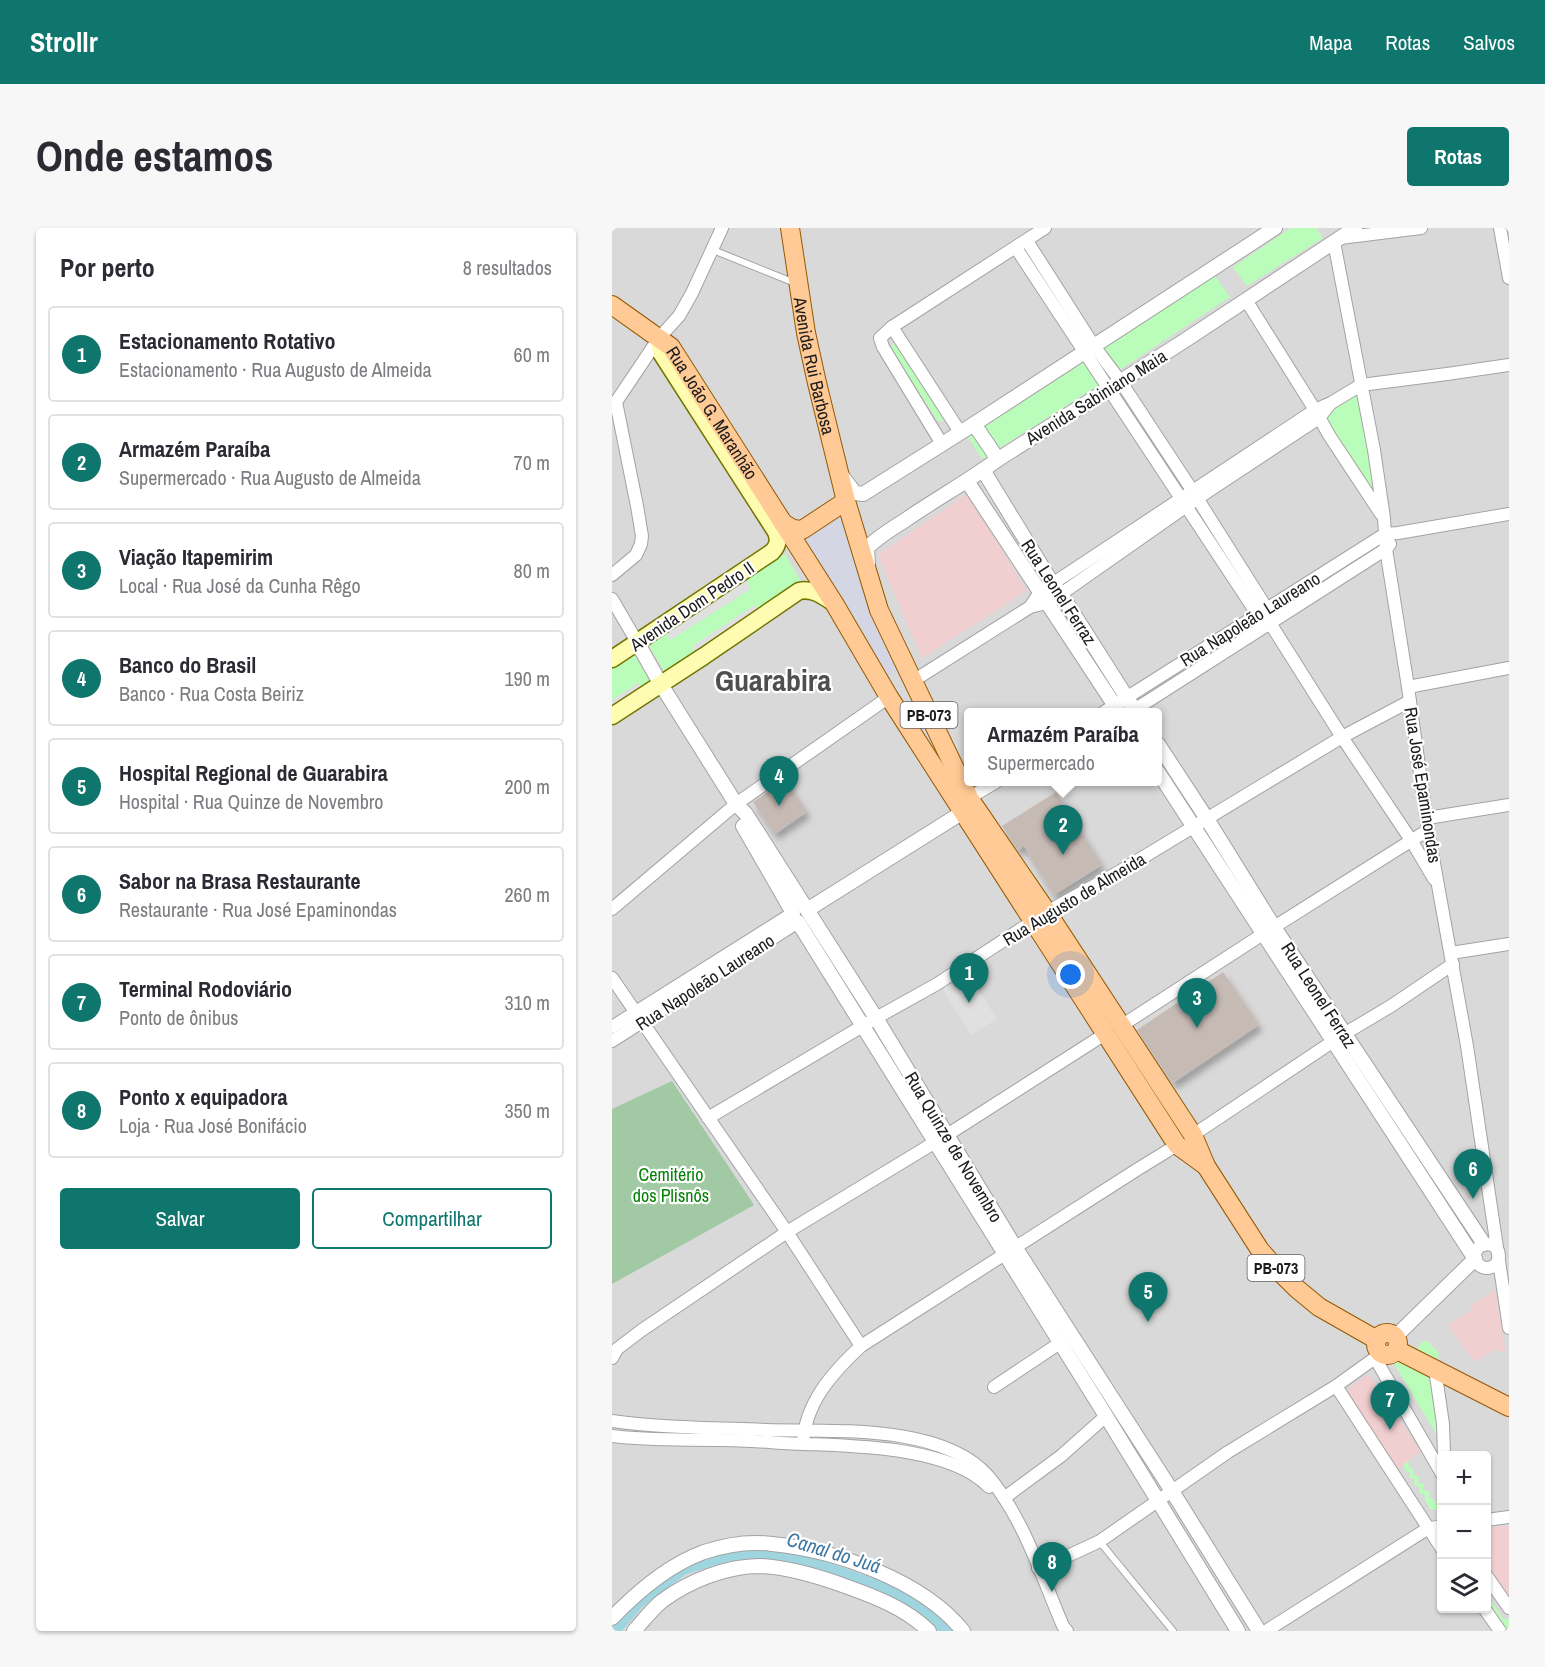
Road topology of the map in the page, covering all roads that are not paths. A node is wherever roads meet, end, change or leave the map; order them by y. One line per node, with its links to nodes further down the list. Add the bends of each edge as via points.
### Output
1 (722, 228): 11 (street)
2 (790, 228): 13 (main road, Avenida Rui Barbosa / PB-073)
3 (1045, 228): 9 (street)
4 (1275, 228): 18 (street)
5 (1355, 228): 8 (street, Avenida Sabiniano Maia)
6 (1422, 228): 8 (street)
7 (1500, 228): 12 (street)
8 (1337, 240): 14 (street, Avenida Sabiniano Maia); 20 (street, Rua José Epaminondas)
9 (1027, 241): 10 (street); 18 (street)
10 (1016, 248): 16 (street); 18 (street)
11 (713, 250): 13 (lane); 17 (street, via 679,316)
12 (1509, 278)
13 (799, 284): 29 (main road, Avenida Rui Barbosa / PB-073, via 817,383)
14 (1246, 300): 21 (street, Avenida Sabiniano Maia); 23 (street)
15 (612, 306): 17 (main road)
16 (892, 327): 25 (street); 26 (street, via 880,341)
17 (659, 338): 22 (street); 36 (main road, Rua João G. Maranhão, via 671,347); 40 (main road, Rua João G. Maranhão, via 661,352 776,532 778,542)
18 (1090, 349): 21 (street); 24 (street)
19 (1509, 365): 20 (street)
20 (1361, 385): 23 (street); 35 (street, Rua José Epaminondas)
21 (1115, 386): 27 (street, Avenida Sabiniano Maia); 31 (street); 33 (street)
22 (614, 403): 41 (street, via 642,536 636,555)
23 (1317, 414): 31 (street); 35 (street)
24 (974, 424): 25 (street); 27 (street)
25 (960, 432): 26 (street)
26 (942, 444): 29 (street, via 863,494 855,493)
27 (997, 460): 28 (street, Avenida Sabiniano Maia)
28 (983, 470): 30 (street, Avenida Sabiniano Maia); 43 (street, Rua Leonel Ferraz)
29 (840, 474): 32 (main road, Avenida Rui Barbosa / PB-073)
30 (967, 481): 42 (street, Avenida Sabiniano Maia, via 874,540 867,548); 44 (street, Rua Leonel Ferraz)
31 (1195, 494): 33 (street); 47 (street)
32 (846, 501): 36 (main road, via 802,530 793,530); 42 (main road, PB-073)
33 (1184, 502): 43 (street); 47 (street)
34 (1509, 514): 37 (street, Rua Napoleão Laureano)
35 (1384, 518): 38 (street, Rua José Epaminondas)
36 (783, 523): 46 (main road, Rua João G. Maranhão / PB-073)
37 (1398, 533): 38 (street, Rua Napoleão Laureano); 39 (street, Rua Napoleão Laureano)
38 (1385, 534): 39 (street, Rua José Epaminondas); 47 (street, Rua Napoleão Laureano)
39 (1386, 549): 48 (street, Rua Napoleão Laureano); 54 (street, Rua José Epaminondas)
40 (772, 552): 49 (main road, Avenida Dom Pedro II)
41 (612, 576)
42 (871, 583): 52 (main road, PB-073, via 879,610)
43 (1057, 589): 44 (street); 56 (street, Rua Leonel Ferraz)
44 (1043, 597): 52 (street); 58 (street, Rua Leonel Ferraz)
45 (612, 599): 49 (street, Rua Quinze de Novembro)
46 (834, 603): 53 (main road, via 814,591 799,591); 55 (main road, PB-073)
47 (1262, 611): 48 (street); 56 (street, Rua Napoleão Laureano)
48 (1270, 623): 61 (street, Rua Napoleão Laureano); 63 (street)
49 (638, 642): 50 (main road, Avenida Dom Pedro II); 53 (street, Rua Quinze de Novembro)
50 (612, 659)
51 (1509, 668): 54 (street)
52 (913, 681): 55 (main road, via 900,675 891,678 886,687); 68 (main road, PB-073)
53 (660, 683): 62 (main road); 67 (street, Rua Quinze de Novembro)
54 (1408, 687): 57 (street, Rua José Epaminondas)
55 (888, 697): 67 (street); 68 (main road, PB-073)
56 (1126, 697): 59 (street, Rua Napoleão Laureano); 60 (street, Rua Leonel Ferraz)
57 (1410, 701): 63 (street, Rua Augusto de Almeida); 71 (street, Rua José Epaminondas)
58 (1111, 708)
59 (1114, 708)
60 (1132, 708)
61 (1140, 708)
62 (612, 716)
63 (1342, 737): 70 (street, Rua Augusto de Almeida); 73 (street)
64 (1162, 750): 70 (street, Rua Leonel Ferraz)
65 (1162, 778): 72 (street, Rua Leonel Ferraz)
66 (991, 786): 68 (street)
67 (736, 804): 75 (street); 76 (street, Rua Quinze de Novembro); 78 (street, Rua Quinze de Novembro, via 744,828)
68 (966, 805): 76 (street); 77 (main road, PB-073)
69 (1509, 805): 71 (street)
70 (1207, 819): 72 (street, Rua Augusto de Almeida); 79 (street, Rua Leonel Ferraz)
71 (1427, 824): 73 (street); 74 (street, Rua José Epaminondas)
72 (1194, 827): 77 (street, Rua Augusto de Almeida); 79 (street, Rua Leonel Ferraz)
73 (1411, 840): 74 (street); 79 (street)
74 (1439, 887): 81 (street, Rua José Epaminondas)
75 (612, 909)
76 (807, 910): 78 (street, via 804,922); 84 (street, Rua Quinze de Novembro)
77 (1040, 917): 84 (street, Rua Augusto de Almeida); 86 (main road, PB-073)
78 (795, 918): 83 (street, Rua Napoleão Laureano); 84 (street, Rua Quinze de Novembro)
79 (1269, 930): 86 (street); 87 (street, Rua Leonel Ferraz)
80 (1509, 944): 81 (street)
81 (1452, 958): 87 (street, via 1391,1006); 98 (street, Rua José Epaminondas, via 1491,1214)
82 (612, 978): 83 (street)
83 (640, 1018): 85 (street, Rua Napoleão Laureano); 88 (street, Rua Napoleão Laureano); 89 (street)
84 (870, 1022): 89 (street, Rua Augusto de Almeida); 90 (street, Rua Quinze de Novembro); 92 (street, Rua Quinze de Novembro)
85 (612, 1028)
86 (1113, 1030): 90 (street); 91 (main road, PB-073); 93 (main road, PB-073)
87 (1339, 1038): 91 (street); 96 (street, Rua Leonel Ferraz); 99 (street, Rua Leonel Ferraz)
88 (612, 1041)
89 (708, 1118): 95 (street)
90 (947, 1135): 92 (street); 97 (street, Rua Quinze de Novembro)
91 (1193, 1135): 93 (main road, via 1179,1131 1175,1136); 94 (main road, PB-073)
92 (935, 1143): 95 (street); 97 (street, Rua Quinze de Novembro)
93 (1177, 1145): 94 (main road, PB-073); 97 (street)
94 (1206, 1166): 105 (main road, PB-073, via 1260,1250 1281,1274 1319,1307)
95 (788, 1232): 104 (street); 106 (street, via 642,1330 617,1349)
96 (1484, 1244): 98 (street, via 1494,1246); 99 (street, via 1476,1251)
97 (1009, 1250): 103 (street, Rua Quinze de Novembro); 104 (street); 120 (street, Rua Quinze de Novembro)
98 (1504, 1255): 100 (street); 101 (street, Rua José Epaminondas)
99 (1475, 1259): 100 (street); 105 (street)
100 (1486, 1268): 101 (street)
101 (1502, 1279): 102 (street, Rua José Epaminondas)
102 (1509, 1328)
103 (1060, 1343): 109 (street); 111 (street, Rua Quinze de Novembro)
104 (861, 1346): 113 (street, via 827,1381)
105 (1385, 1347): 107 (main road, PB-073); 108 (street); 118 (street)
106 (612, 1358)
107 (1435, 1369): 110 (main road, PB-073); 117 (street)
108 (1336, 1386): 120 (street); 126 (street)
109 (994, 1387)
110 (1509, 1407)
111 (1106, 1416): 121 (street, Rua Quinze de Novembro); 122 (street)
112 (612, 1421): 114 (street)
113 (804, 1430): 114 (street); 116 (street); 119 (street, via 913,1438 956,1452)
114 (731, 1434): 115 (street); 116 (street)
115 (612, 1436)
116 (803, 1444): 119 (street, via 896,1450)
117 (1444, 1451)
118 (1437, 1464)
119 (983, 1476): 122 (street)
120 (1172, 1491): 121 (street); 140 (street, Rua Quinze de Novembro)
121 (1158, 1500): 127 (street); 139 (street, Rua Quinze de Novembro)
122 (1007, 1503): 129 (street)
123 (1509, 1517): 124 (street)
124 (1491, 1519)
125 (1437, 1527): 126 (street)
126 (1427, 1529): 128 (street); 141 (street)
127 (1100, 1541): 129 (street); 138 (lane)
128 (1437, 1542)
129 (1038, 1568): 137 (street)
130 (1491, 1582): 131 (street)
131 (1509, 1608)
132 (1487, 1613): 142 (street)
133 (612, 1618): 136 (street, via 644,1588 681,1562 729,1546 771,1544 875,1570 917,1592)
134 (634, 1631): 135 (street, via 661,1602 697,1581 729,1570 761,1566 832,1581 875,1596 918,1620)
135 (929, 1631)
136 (963, 1631)
137 (1067, 1631)
138 (1173, 1631)
139 (1238, 1631)
140 (1259, 1631)
141 (1266, 1631)
142 (1500, 1631)

